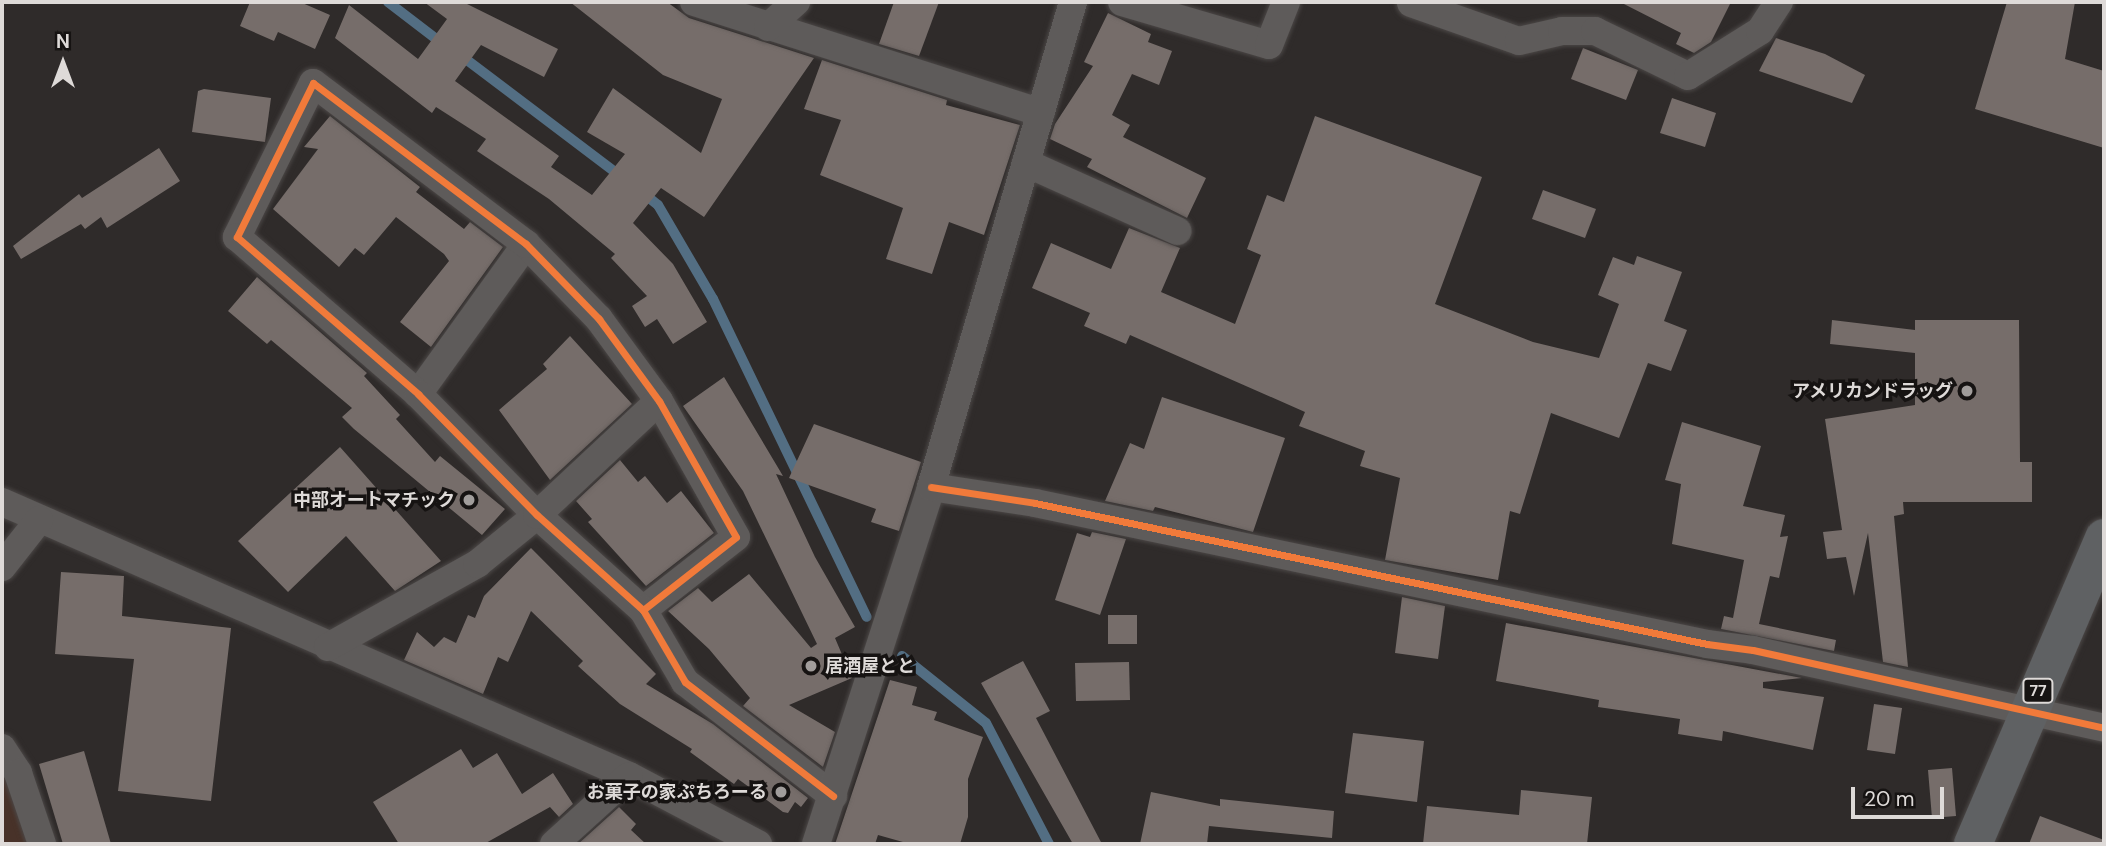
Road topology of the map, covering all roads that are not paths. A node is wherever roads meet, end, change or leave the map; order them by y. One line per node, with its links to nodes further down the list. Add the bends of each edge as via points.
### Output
1 (694, 2): 8 (street)
2 (796, 2): 8 (street)
3 (1073, 2): 9 (street)
4 (1122, 2): 5 (street, via 1269,45)
5 (1286, 2)
6 (1410, 2): 7 (street, via 1519,41 1562,31 1595,32 1688,76 1760,32)
7 (1779, 2)
8 (768, 27): 9 (street)
9 (1041, 113): 10 (street)
10 (1026, 163): 11 (street); 15 (street)
11 (1177, 230)
12 (526, 244): 13 (street); 13 (street, via 313,83 237,237); 14 (street, via 599,319)
13 (418, 394): 17 (street)
14 (659, 401): 17 (street); 21 (street, via 736,537)
15 (931, 487): 23 (street, via 1046,505 1753,650); 27 (street)
16 (2, 502): 18 (street)
17 (537, 516): 21 (street); 22 (street, via 477,564)
18 (38, 520): 20 (street); 22 (street)
19 (2104, 538): 23 (main road, 77)
20 (2, 567)
21 (643, 610): 27 (street, via 685,682)
22 (328, 647): 26 (street)
23 (2029, 712): 24 (street); 32 (main road, 77)
24 (2104, 728)
25 (2, 748): 28 (street, via 18,773)
26 (629, 776): 29 (street); 30 (street)
27 (833, 796): 31 (street)
28 (42, 844)
29 (554, 844)
30 (758, 844)
31 (816, 844)
32 (1973, 844)

